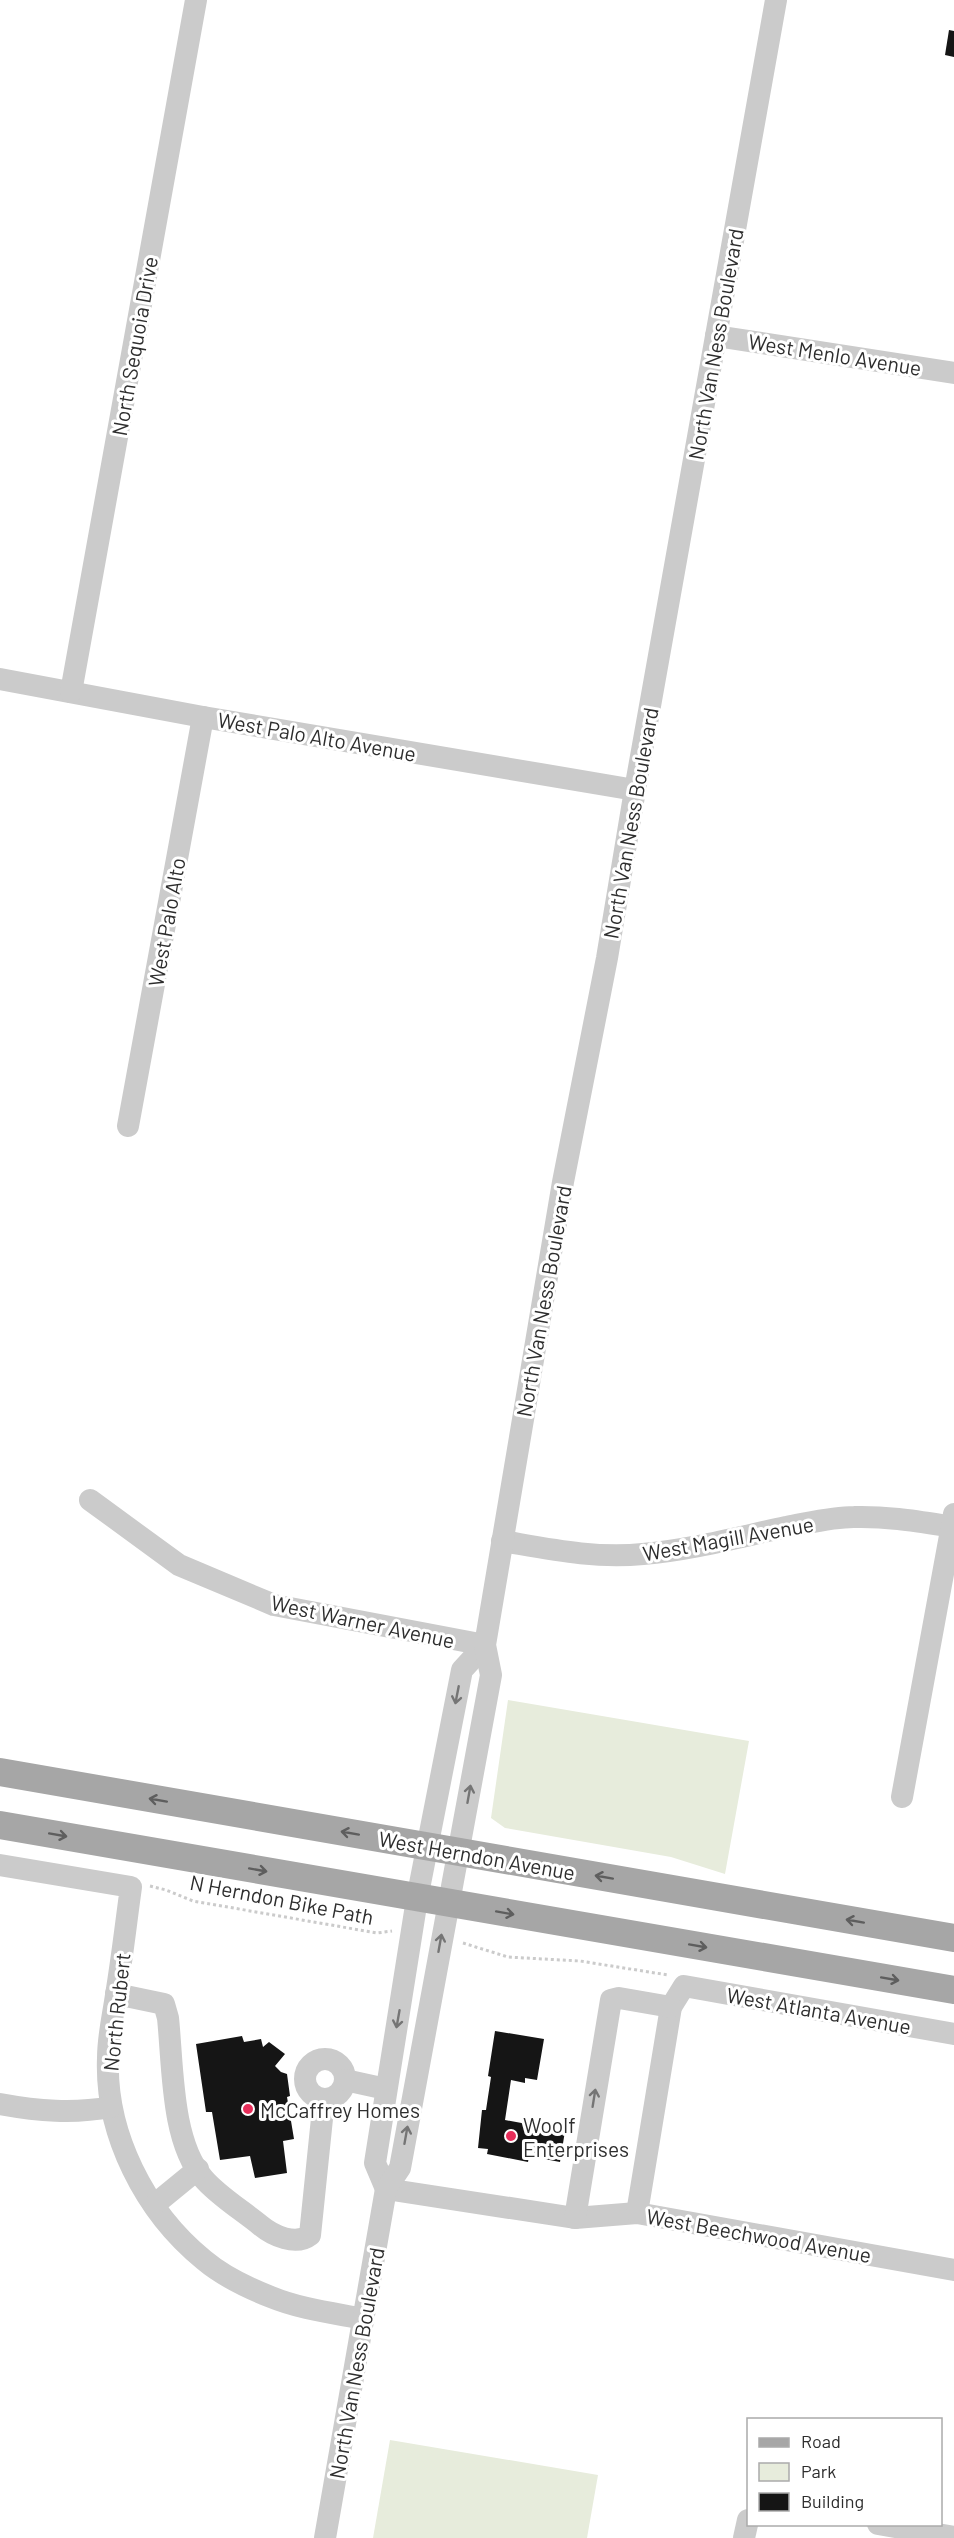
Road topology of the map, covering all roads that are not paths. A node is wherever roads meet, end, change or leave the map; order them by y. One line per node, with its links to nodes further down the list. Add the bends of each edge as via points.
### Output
1 (196, 0): 6 (street, North Sequoia Drive)
2 (776, 0): 3 (street, North Van Ness Boulevard)
3 (716, 336): 4 (street, West Menlo Avenue); 8 (street, North Van Ness Boulevard)
4 (954, 373)
5 (0, 679): 6 (street, West Palo Alto Avenue)
6 (71, 692): 7 (street, West Palo Alto Avenue)
7 (203, 717): 8 (street, West Palo Alto Avenue); 9 (street, West Palo Alto)
8 (635, 790): 12 (street, North Van Ness Boulevard)
9 (128, 1126)
10 (90, 1500): 13 (street, West Warner Avenue, via 179,1565 274,1605)
11 (953, 1522): 12 (street, West Magill Avenue, via 853,1517 684,1548 622,1555 576,1553); 15 (street)
12 (502, 1541): 13 (street, North Van Ness Boulevard)
13 (484, 1646): 17 (street, one-way to 17, via 462,1670); 18 (street, North Van Ness Boulevard, one-way to 13, via 491,1675)
14 (0, 1772): 17 (main road, West Herndon Avenue, one-way to 14)
15 (902, 1797)
16 (0, 1825): 20 (main road, one-way to 20)
17 (428, 1847): 18 (main road, West Herndon Avenue); 20 (street)
18 (459, 1852): 21 (street, North Van Ness Boulevard); 22 (main road, West Herndon Avenue, one-way to 18)
19 (0, 1864): 24 (street, North Rubert, via 132,1887)
20 (417, 1899): 21 (main road); 28 (street, one-way to 28)
21 (448, 1903): 23 (main road, one-way to 23); 33 (street, North Van Ness Boulevard, one-way to 21, via 400,2168)
22 (954, 1938)
23 (954, 1990)
24 (116, 1994): 31 (street, North Rubert, via 108,2059); 32 (street, via 164,2004 179,2128 187,2153)
25 (671, 2007): 26 (street, West Atlanta Avenue, via 679,1981); 35 (street); 36 (street, one-way to 25, via 611,2000)
26 (954, 2034)
27 (345, 2080): 28 (street); 29 (street, via 340,2091); 29 (street, via 342,2068 331,2061 312,2064 306,2075 308,2088)
28 (386, 2089): 33 (street, via 375,2163)
29 (324, 2099): 32 (street, via 310,2235 303,2240 267,2231 203,2179)
30 (0, 2104): 31 (street, via 61,2112)
31 (111, 2107): 34 (street, North Rubert, via 121,2142)
32 (198, 2169): 34 (street)
33 (386, 2189): 36 (street, West Beechwood Avenue); 38 (street, North Van Ness Boulevard)
34 (154, 2205): 38 (street, North Rubert, via 204,2260 237,2281 273,2298)
35 (637, 2213): 36 (street, West Beechwood Avenue); 37 (street, West Beechwood Avenue)
36 (575, 2218)
37 (954, 2270)
38 (364, 2319): 41 (street, North Van Ness Boulevard)
39 (890, 2526): 40 (street)
40 (954, 2537)
41 (326, 2538)

